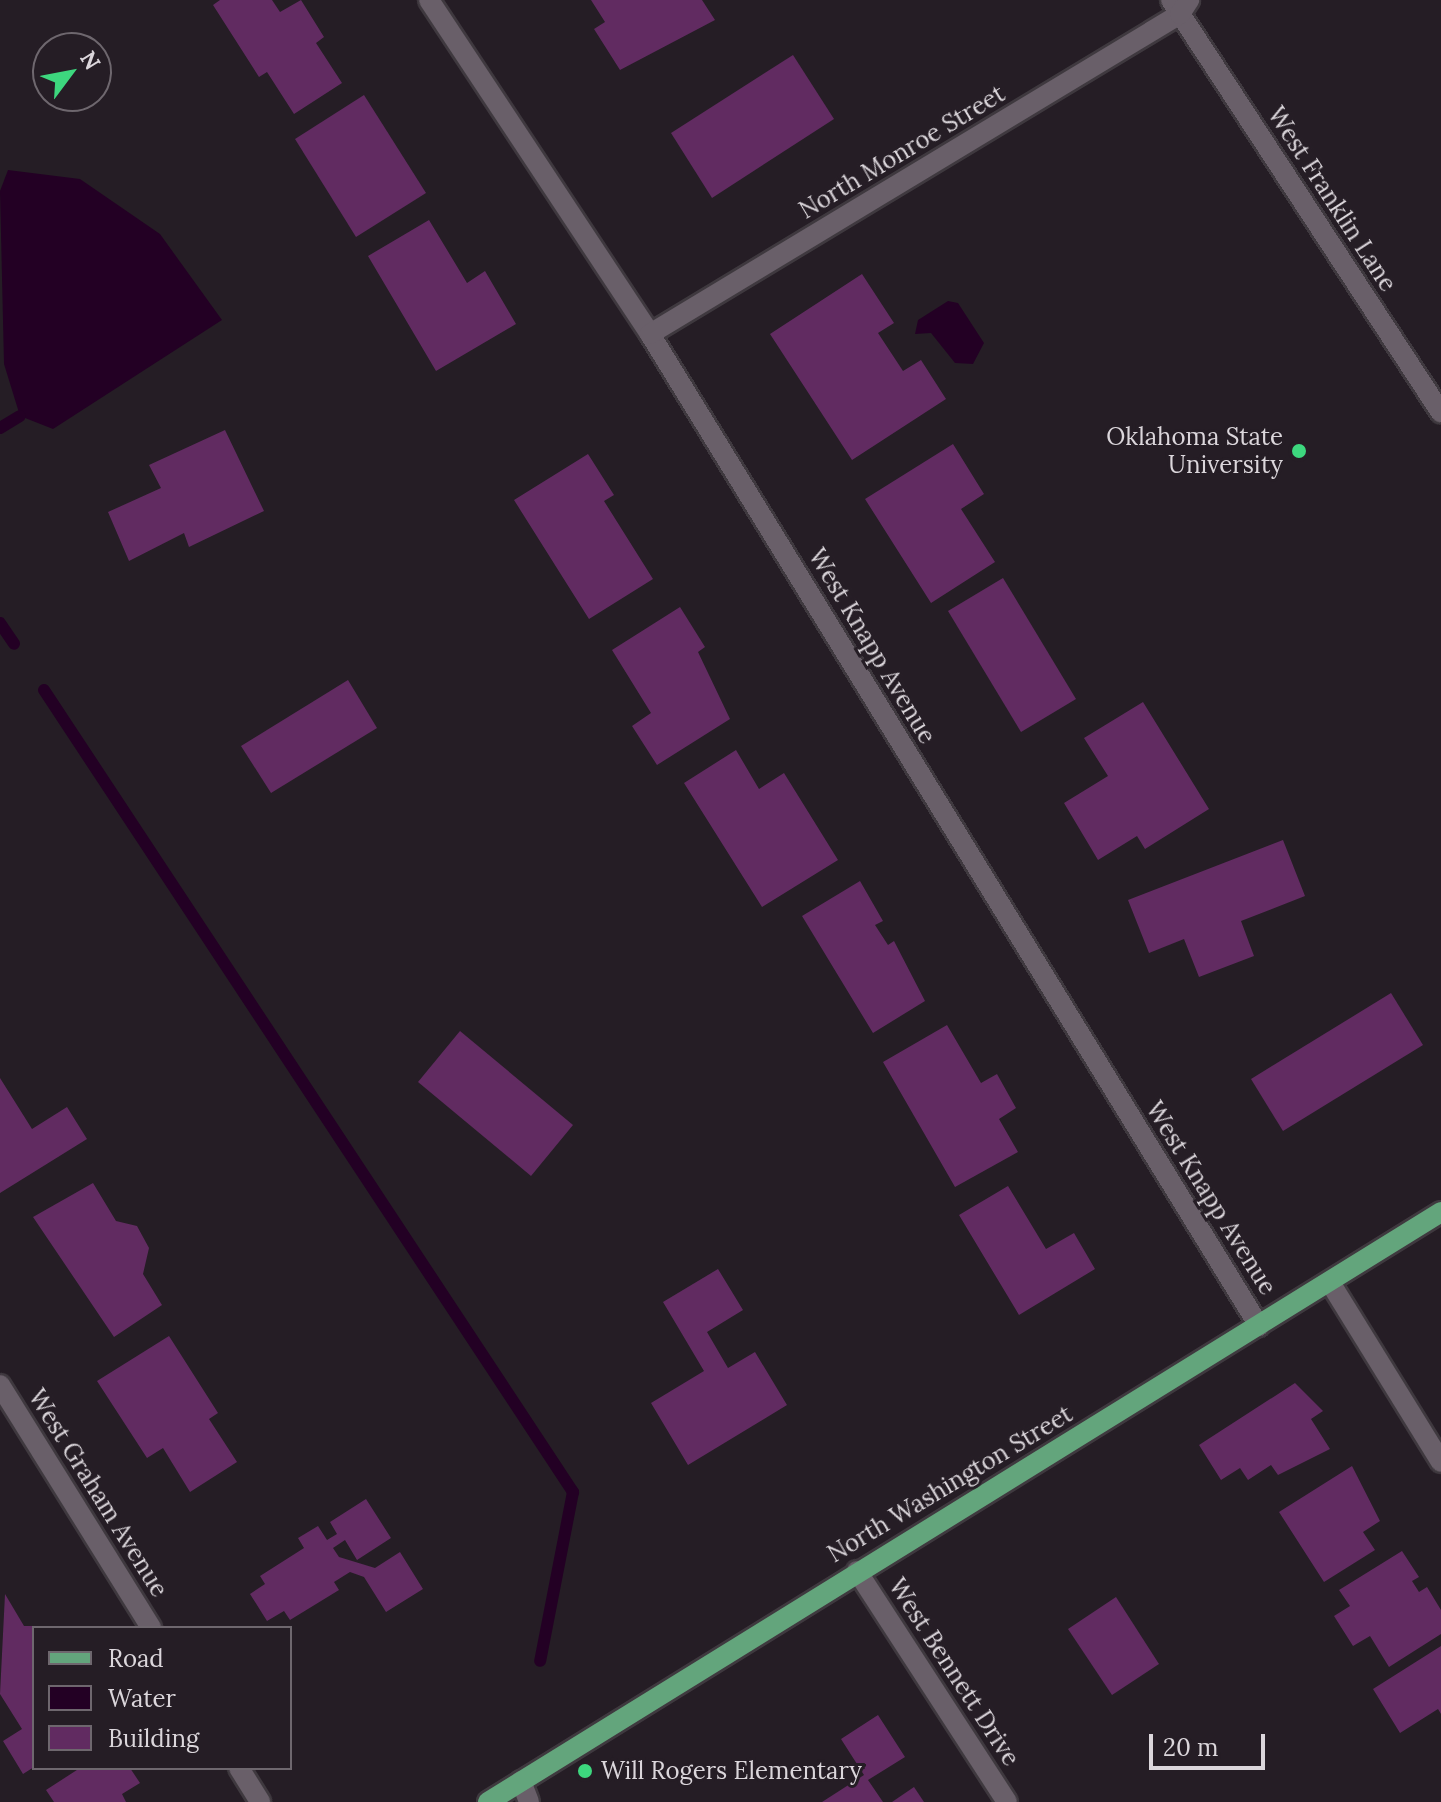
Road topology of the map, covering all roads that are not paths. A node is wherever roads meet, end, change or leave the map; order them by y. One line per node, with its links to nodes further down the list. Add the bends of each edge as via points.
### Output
1 (429, 0): 3 (street, West Knapp Avenue)
2 (1180, 5): 3 (street, North Monroe Street); 4 (street, West Franklin Lane)
3 (650, 334): 7 (street, West Knapp Avenue)
4 (1441, 412)
5 (1441, 1212): 6 (main road, North Washington Street)
6 (1331, 1284): 7 (main road, North Washington Street); 9 (street)
7 (1259, 1326): 10 (main road, North Washington Street)
8 (0, 1385): 11 (street, West Graham Avenue)
9 (1441, 1462)
10 (857, 1571): 13 (main road, North Washington Street); 17 (street, West Bennett Drive)
11 (150, 1626)
12 (240, 1770): 14 (street)
13 (521, 1781): 15 (main road, North Washington Street); 16 (street)
14 (260, 1802)
15 (488, 1802)
16 (529, 1802)
17 (1007, 1802)

